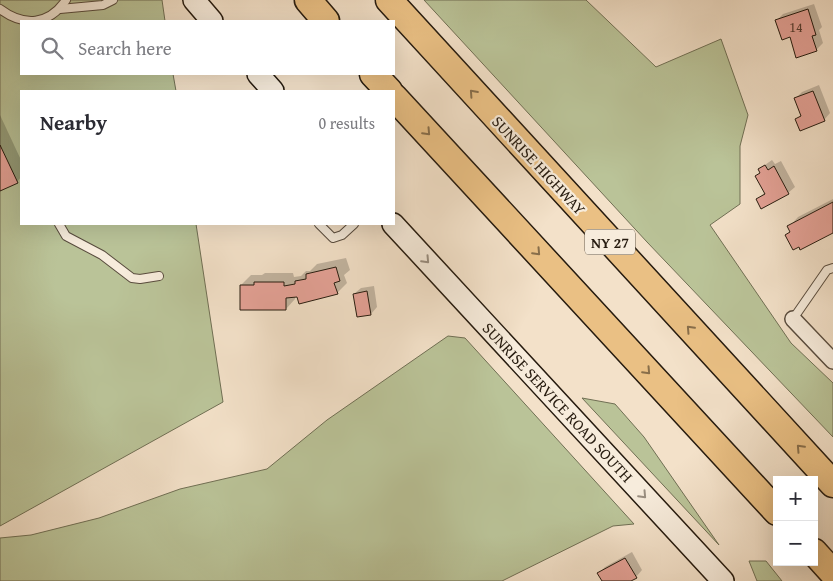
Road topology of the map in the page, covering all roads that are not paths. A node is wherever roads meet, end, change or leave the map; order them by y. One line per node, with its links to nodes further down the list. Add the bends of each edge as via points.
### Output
1 (66, 0): 7 (lane)
2 (113, 0): 7 (lane, via 103,5)
3 (194, 0): 10 (main road)
4 (308, 0): 11 (highway)
5 (389, 0): 23 (highway, SUNRISE HIGHWAY / NY 27, one-way to 5)
6 (0, 9): 8 (lane)
7 (60, 9): 9 (lane)
8 (20, 20)
9 (39, 20)
10 (211, 20)
11 (325, 20)
12 (374, 75): 13 (highway)
13 (388, 90)
14 (395, 98): 24 (highway, one-way to 24)
15 (60, 225): 20 (lane, via 66,236 102,255 132,278 140,280)
16 (321, 225): 17 (lane, via 333,238)
17 (353, 225)
18 (394, 225): 27 (main road, SUNRISE SERVICE ROAD SOUTH, one-way to 27)
19 (833, 268): 21 (lane, via 828,270)
20 (159, 276)
21 (793, 319): 22 (street)
22 (833, 361)
23 (833, 484)
24 (773, 508)
25 (818, 556): 26 (highway)
26 (833, 573)
27 (722, 581)

